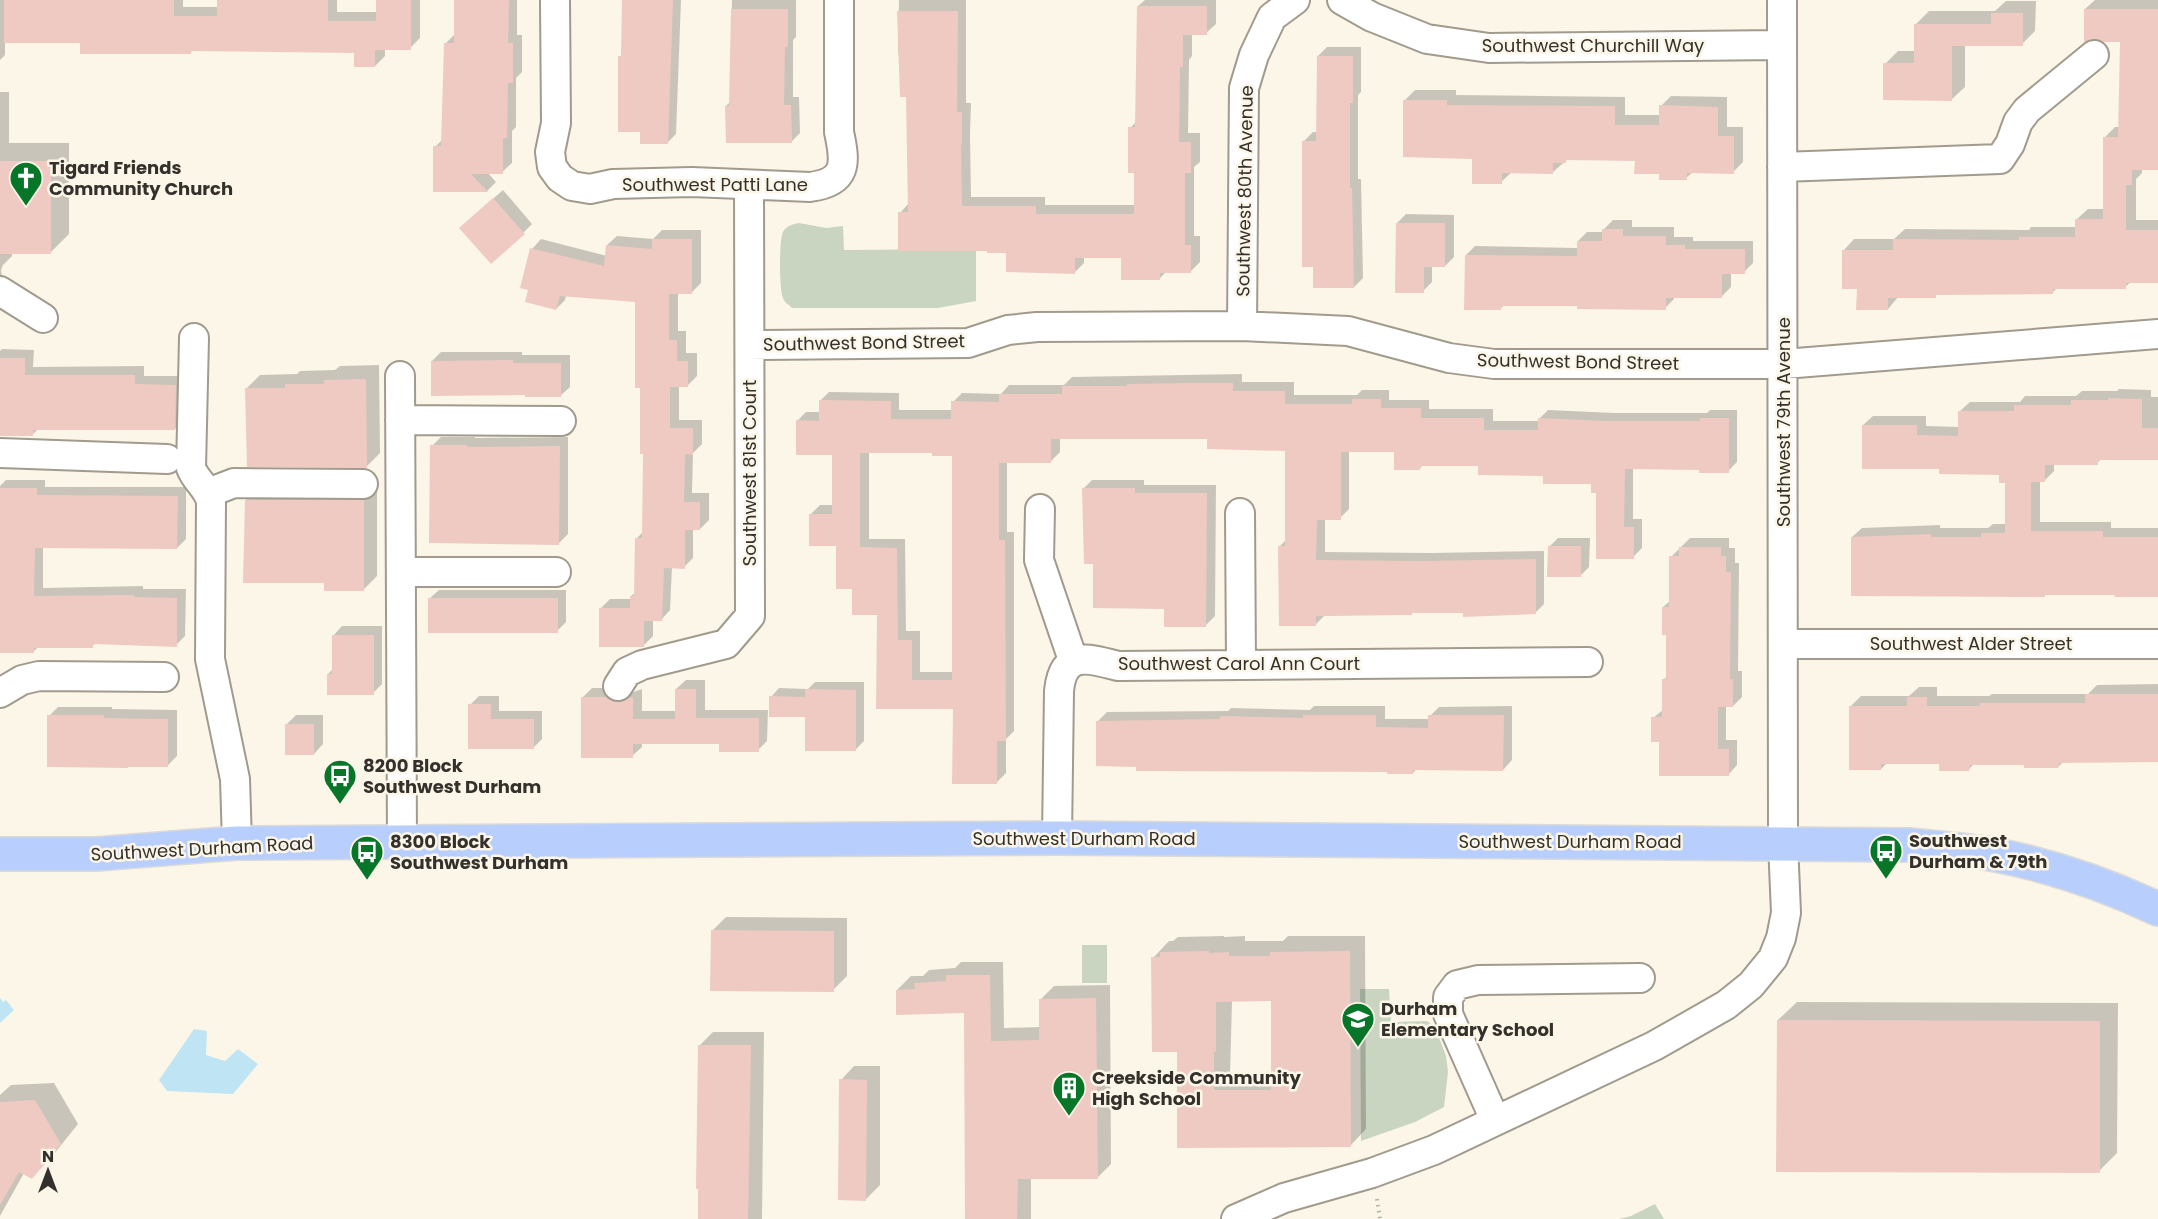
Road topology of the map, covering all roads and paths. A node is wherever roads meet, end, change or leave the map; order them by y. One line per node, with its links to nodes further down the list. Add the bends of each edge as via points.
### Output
1 (555, 0): 9 (street, Southwest Patti Lane, via 556,123 550,152 552,167 560,178 572,186 590,189 613,184 692,182)
2 (839, 0): 9 (street, Southwest Patti Lane, via 839,132 843,167 825,185)
3 (1295, 0): 12 (street, Southwest 80th Avenue, via 1272,16 1244,88)
4 (1342, 0): 6 (street, Southwest Churchill Way, via 1427,39 1489,48)
5 (1782, 0): 6 (street, Southwest 79th Avenue)
6 (1781, 45): 8 (street, Southwest 79th Avenue)
7 (2094, 54): 8 (street, via 2027,110 2000,159)
8 (1782, 167): 16 (street, Southwest 79th Avenue)
9 (749, 186): 15 (street, Southwest 81st Court)
10 (0, 291): 11 (street)
11 (43, 318)
12 (1242, 326): 15 (street, Southwest Bond Street, via 1037,327 1008,330 957,344); 16 (street, Southwest Bond Street, via 1348,331 1449,358 1494,364)
13 (2158, 334): 16 (street, Southwest Bond Street)
14 (194, 338): 23 (street, via 191,468)
15 (750, 345): 34 (street, Southwest 81st Court, via 750,616 726,644 642,665 627,672)
16 (1784, 364): 28 (street, Southwest 79th Avenue)
17 (400, 376): 18 (street)
18 (400, 420): 19 (street); 26 (street)
19 (561, 421)
20 (0, 453): 21 (street)
21 (167, 459)
22 (363, 484): 23 (street, via 234,483)
23 (208, 493): 37 (street, via 210,659 235,779)
24 (1040, 509): 30 (street, via 1039,560)
25 (1240, 513): 32 (street)
26 (401, 572): 27 (street); 38 (street)
27 (556, 572)
28 (1784, 644): 29 (street, Southwest Alder Street); 39 (street, Southwest 79th Avenue)
29 (2158, 644)
30 (1073, 660): 32 (street, Southwest Carol Ann Court, via 1088,658 1118,666); 36 (street, via 1060,676)
31 (1588, 662): 32 (street, Southwest Carol Ann Court)
32 (1241, 665)
33 (164, 677): 35 (street, via 39,676 22,680)
34 (618, 686)
35 (0, 693)
36 (1057, 838): 38 (main road, Southwest Durham Road); 39 (main road, Southwest Durham Road)
37 (237, 843): 38 (main road, Southwest Durham Road); 40 (main road, Southwest Durham Road, via 96,854)
38 (402, 843)
39 (1783, 843): 41 (main road, Southwest Durham Road, via 1909,845 1994,855 2037,864); 43 (street, Southwest 79th Avenue, via 1786,913 1781,938 1773,958 1751,986 1726,1005 1654,1046)
40 (0, 854)
41 (2158, 909)
42 (1640, 978): 43 (street, via 1478,980 1457,985 1448,997 1448,1014)
43 (1495, 1120): 44 (street, Southwest 79th Avenue, via 1385,1169 1284,1198)
44 (1236, 1219)

